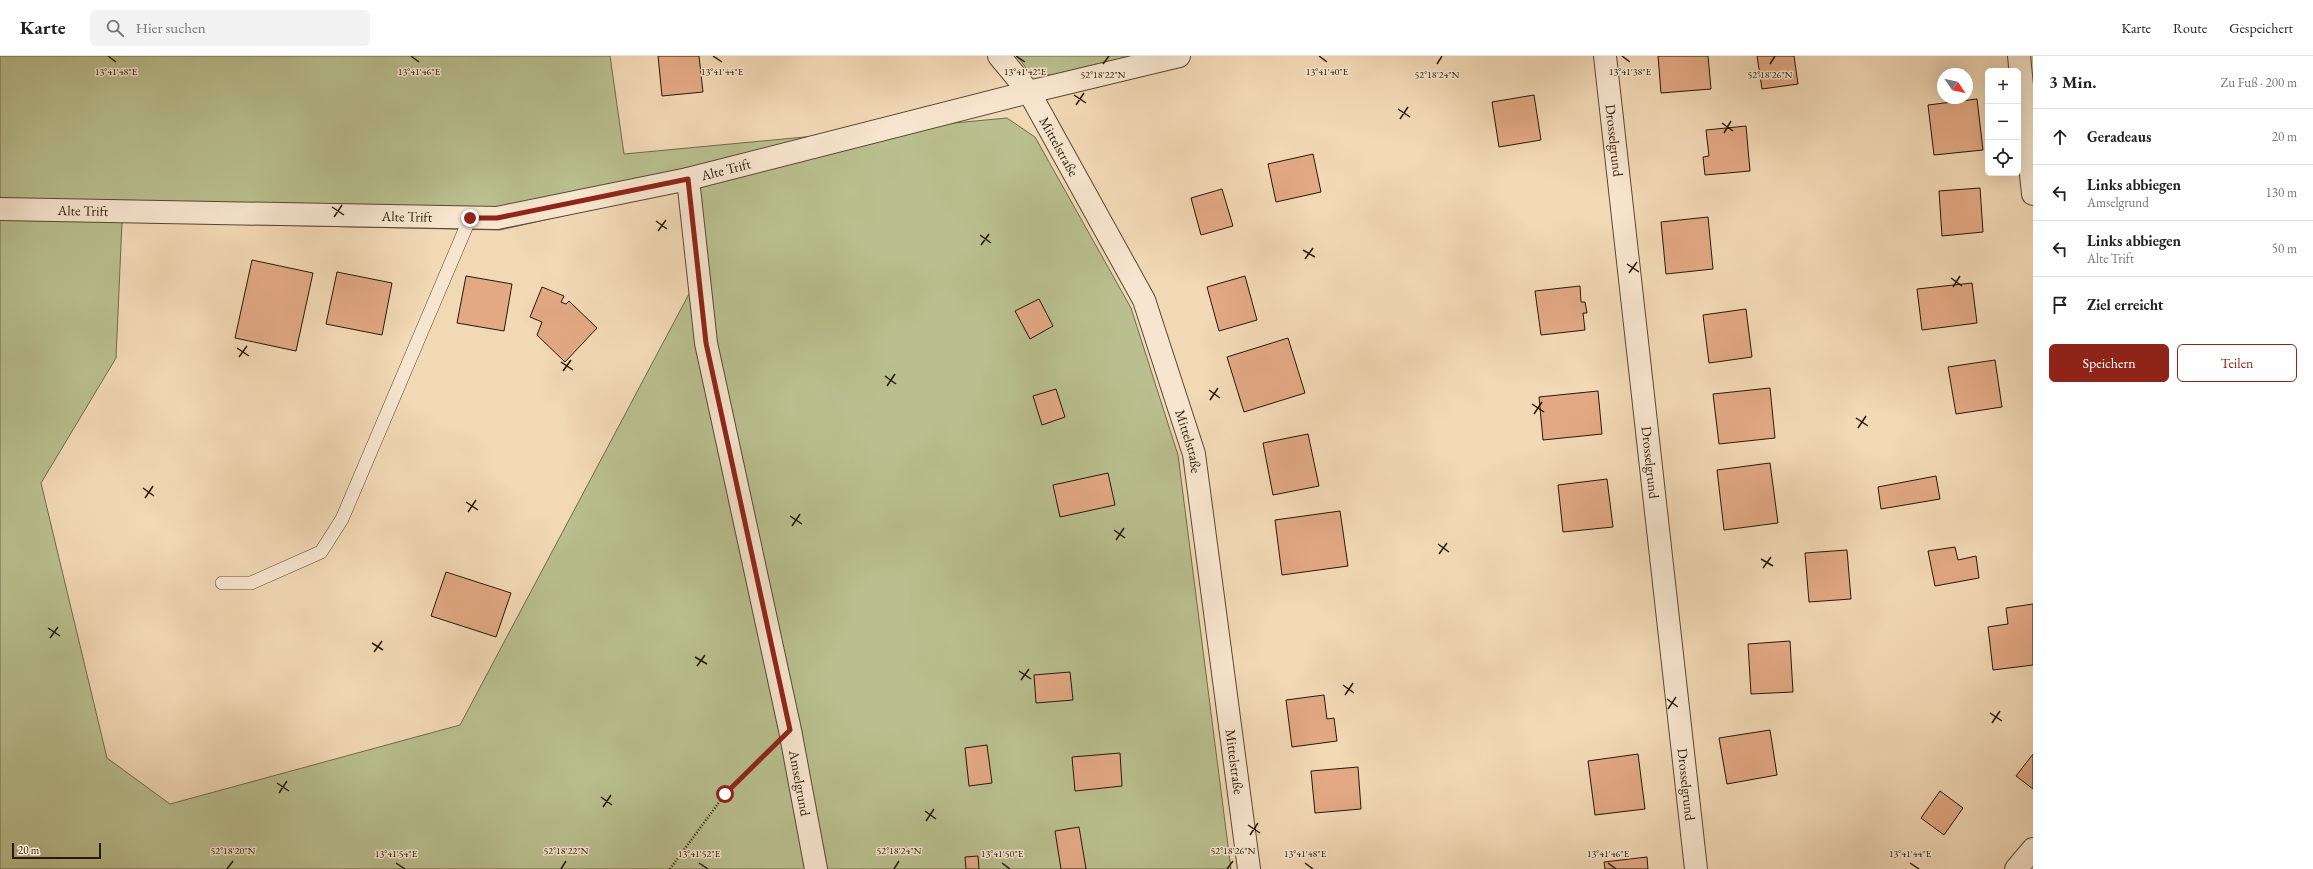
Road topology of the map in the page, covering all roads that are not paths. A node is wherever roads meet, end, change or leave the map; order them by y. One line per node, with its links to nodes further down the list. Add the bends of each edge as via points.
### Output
1 (1000, 56): 5 (street, Mittelstraße)
2 (1179, 56): 5 (street, Alte Trift)
3 (1605, 56): 14 (street, Drosselgrund)
4 (2019, 56): 7 (street)
5 (1029, 92): 6 (street, Alte Trift); 13 (street, Mittelstraße, via 1144,300 1194,454)
6 (688, 179): 9 (street, Alte Trift, via 497,218); 12 (street, Amselgrund, via 706,343 790,730)
7 (2033, 194)
8 (0, 209): 9 (street, Alte Trift)
9 (470, 218): 10 (lane, via 342,519 321,552 251,583)
10 (222, 583)
11 (2033, 850): 15 (street)
12 (816, 869)
13 (1249, 869)
14 (1696, 869)
15 (2016, 869)

